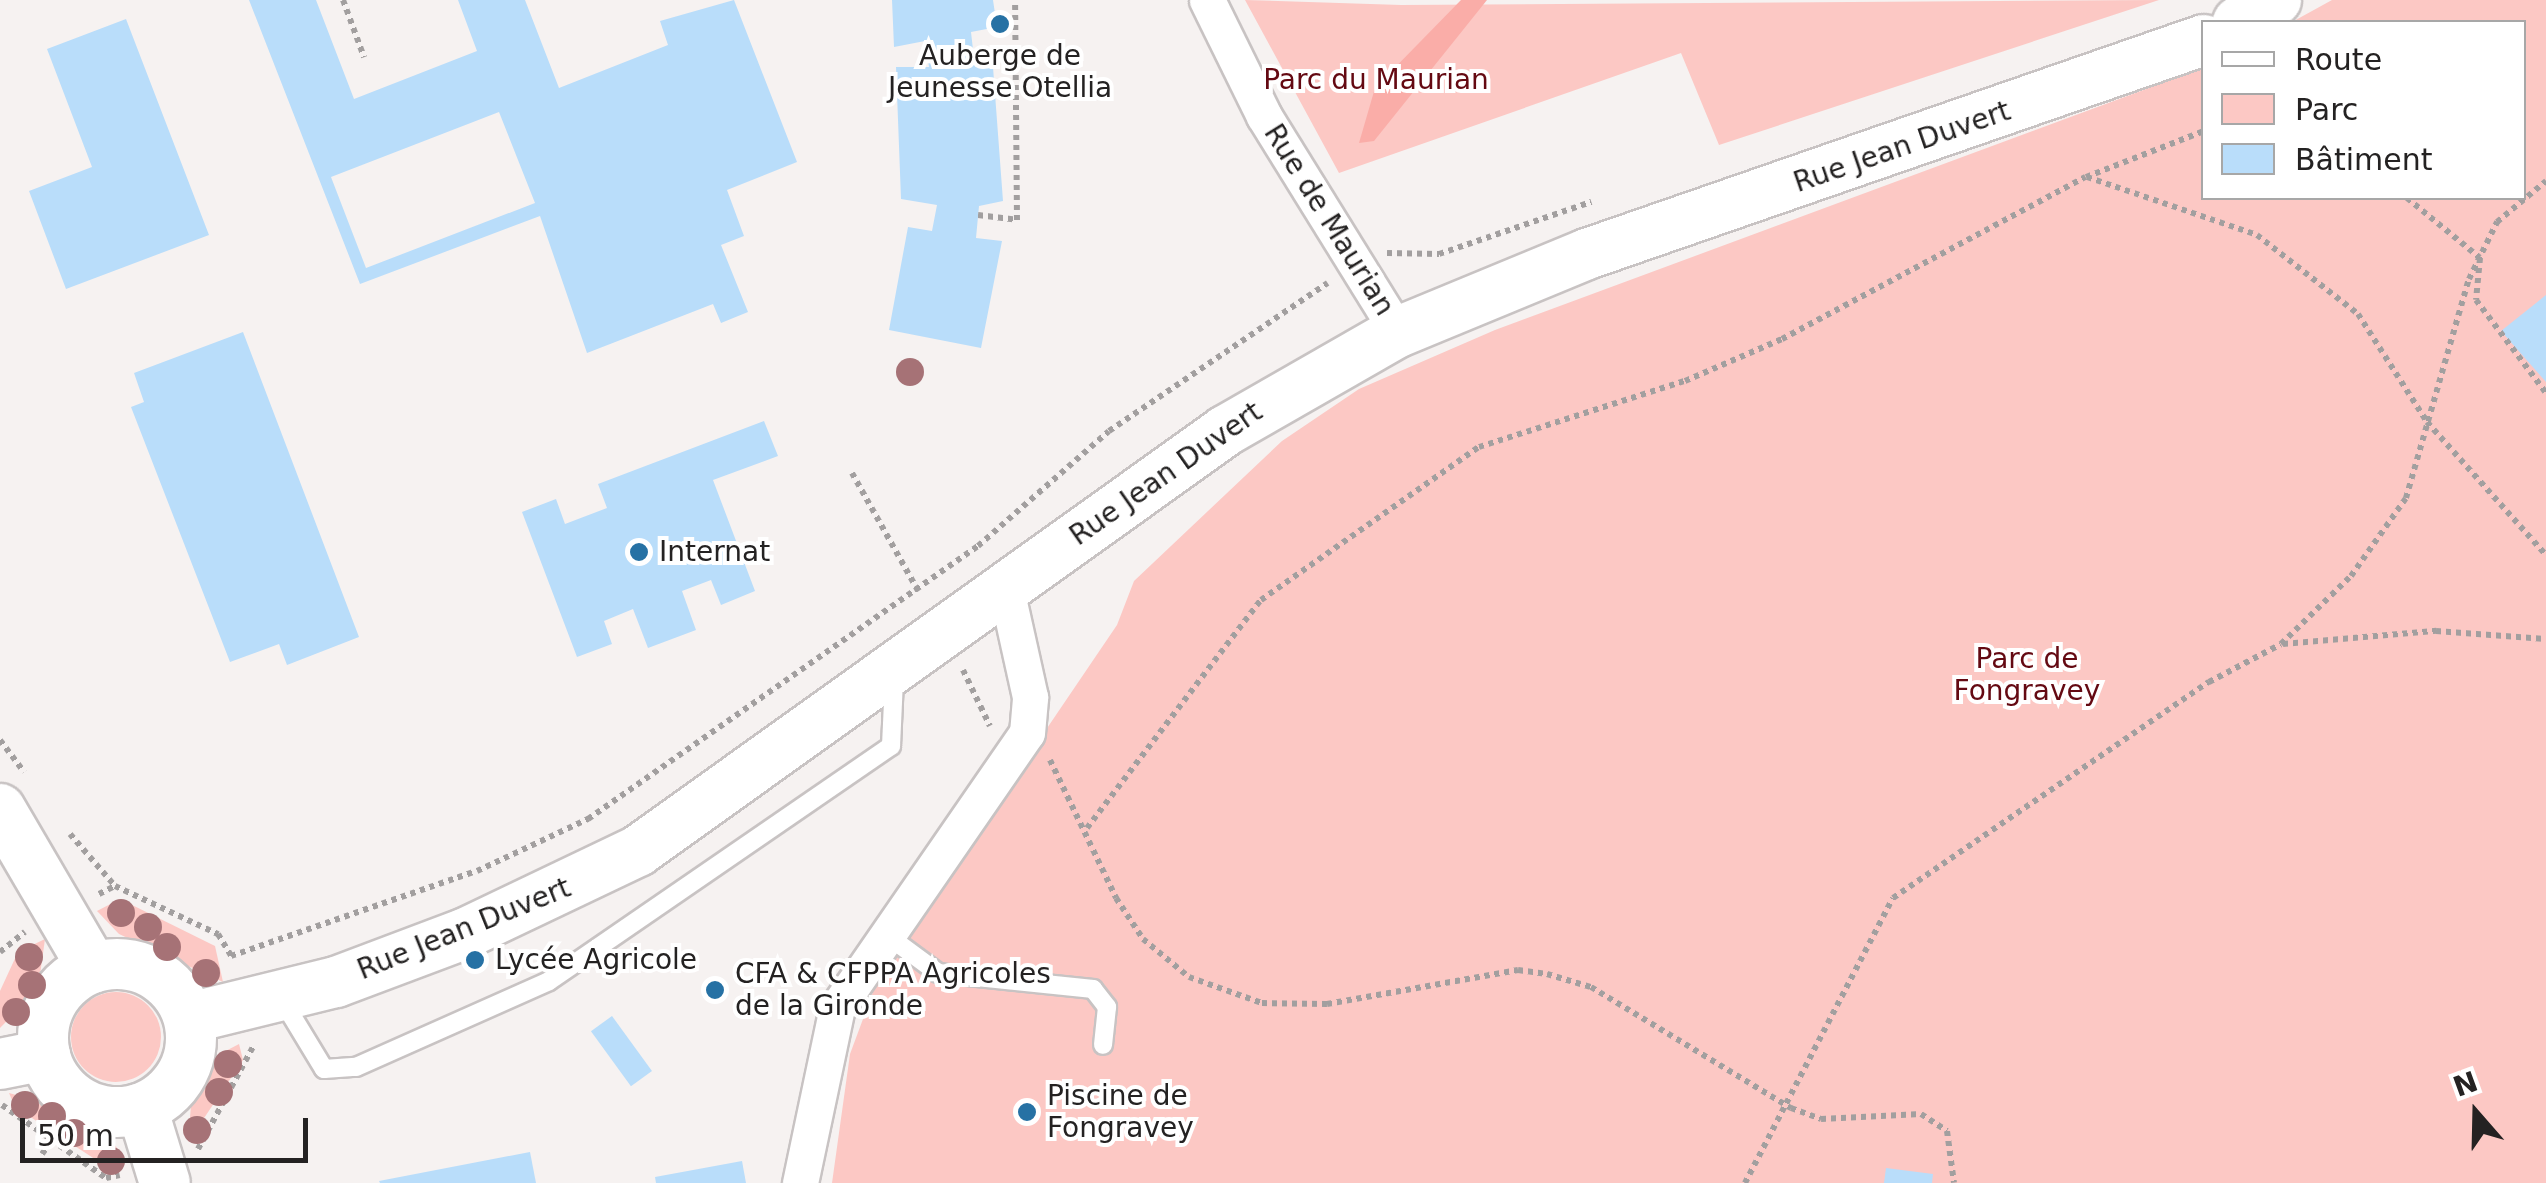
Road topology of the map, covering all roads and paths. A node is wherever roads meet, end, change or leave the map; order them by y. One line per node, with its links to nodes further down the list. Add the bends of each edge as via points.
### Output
1 (343, 0): 7 (path)
2 (1016, 0): 14 (path, via 1017,220)
3 (1207, 0): 16 (street, Rue de Maurian, via 1264,116)
4 (2276, 0): 5 (street)
5 (2241, 20)
6 (2201, 41): 16 (street, Rue Jean Duvert, via 1604,248)
7 (364, 57)
8 (2201, 132): 9 (path)
9 (2086, 177): 18 (path, via 2256,235 2358,314); 30 (path, via 1797,332 1685,381 1478,446 1261,600)
10 (2546, 180): 11 (path)
11 (2526, 197)
12 (2409, 200): 15 (path)
13 (2523, 200): 15 (path, via 2497,222)
14 (978, 216)
15 (2480, 258): 17 (path, via 2476,300); 18 (path)
16 (1398, 332): 21 (street, Rue Jean Duvert, via 1276,398)
17 (2546, 393)
18 (2427, 422): 20 (path); 25 (path, via 2406,498 2351,576)
19 (852, 473): 22 (path)
20 (2546, 555)
21 (1006, 589): 23 (street, Rue Jean Duvert); 27 (street, via 1030,697)
22 (918, 590)
23 (944, 634): 26 (street, Rue Jean Duvert); 28 (path)
24 (2546, 639): 25 (path, via 2436,630)
25 (2281, 644): 38 (path, via 2209,682 1892,898)
26 (894, 671): 33 (street, Rue Jean Duvert, via 729,793 588,878 464,934); 33 (lane, via 891,746 549,982 356,1067 324,1069)
27 (1027, 733): 28 (street); 30 (path)
28 (1006, 763): 31 (street)
29 (0, 808): 32 (street)
30 (1087, 828): 38 (path, via 1142,939 1189,977 1262,1002 1327,1004 1518,970 1548,974 1592,987)
31 (884, 933): 35 (lane, via 938,973 1093,989 1107,1008); 42 (street, via 838,1008)
32 (93, 968): 34 (street, via 151,973); 36 (street, via 53,1002)
33 (281, 998): 34 (street, Rue Jean Duvert)
34 (189, 1018): 37 (street, via 188,1062)
35 (1103, 1045)
36 (22, 1059): 37 (street, via 92,1108)
37 (142, 1108): 41 (street)
38 (1791, 1108): 43 (path, via 1769,1130); 44 (path, via 1821,1119 1921,1114 1947,1131)
39 (50, 1142): 40 (path)
40 (42, 1154)
41 (165, 1183)
42 (800, 1183)
43 (1745, 1183)
44 (1954, 1183)

